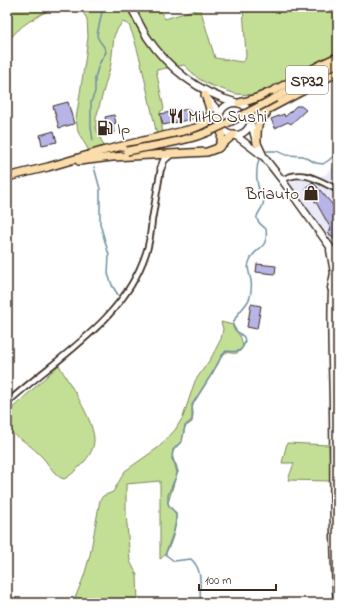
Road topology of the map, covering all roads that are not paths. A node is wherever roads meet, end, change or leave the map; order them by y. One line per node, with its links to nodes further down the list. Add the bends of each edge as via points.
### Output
1 (131, 7): 5 (main road, via 152,43 166,60)
2 (338, 57): 8 (main road, via 262,96)
3 (338, 63): 7 (main road, SP32)
4 (338, 72): 7 (main road)
5 (195, 85): 6 (main road); 8 (main road)
6 (205, 95): 9 (main road); 11 (main road, via 211,112)
7 (278, 100): 10 (main road); 14 (main road, via 260,119); 19 (main road, SP32, bridge, via 198,135)
8 (237, 103): 9 (main road, via 226,105); 10 (main road, via 249,110)
9 (219, 115): 11 (main road); 12 (main road)
10 (251, 122): 13 (main road, via 246,131); 14 (main road)
11 (207, 123): 19 (main road)
12 (222, 129): 13 (main road); 15 (main road)
13 (234, 135): 15 (main road); 18 (main road)
14 (257, 143): 18 (main road)
15 (218, 148): 16 (main road, via 207,152)
16 (173, 153): 17 (main road); 20 (main road, via 167,157)
17 (160, 154): 19 (main road); 20 (main road)
18 (264, 157): 22 (main road)
19 (59, 164): 21 (main road, SP32)
20 (161, 168): 31 (street, via 147,251 125,295 88,336)
21 (7, 177)
22 (282, 180): 23 (street, via 290,175 308,175); 24 (main road)
23 (338, 190)
24 (328, 244): 25 (main road); 26 (main road)
25 (338, 258)
26 (335, 275): 27 (main road, via 331,284)
27 (332, 292): 28 (main road); 30 (main road)
28 (338, 297)
29 (338, 301): 30 (main road)
30 (331, 313): 32 (main road, via 334,568)
31 (7, 404)
32 (338, 603)

